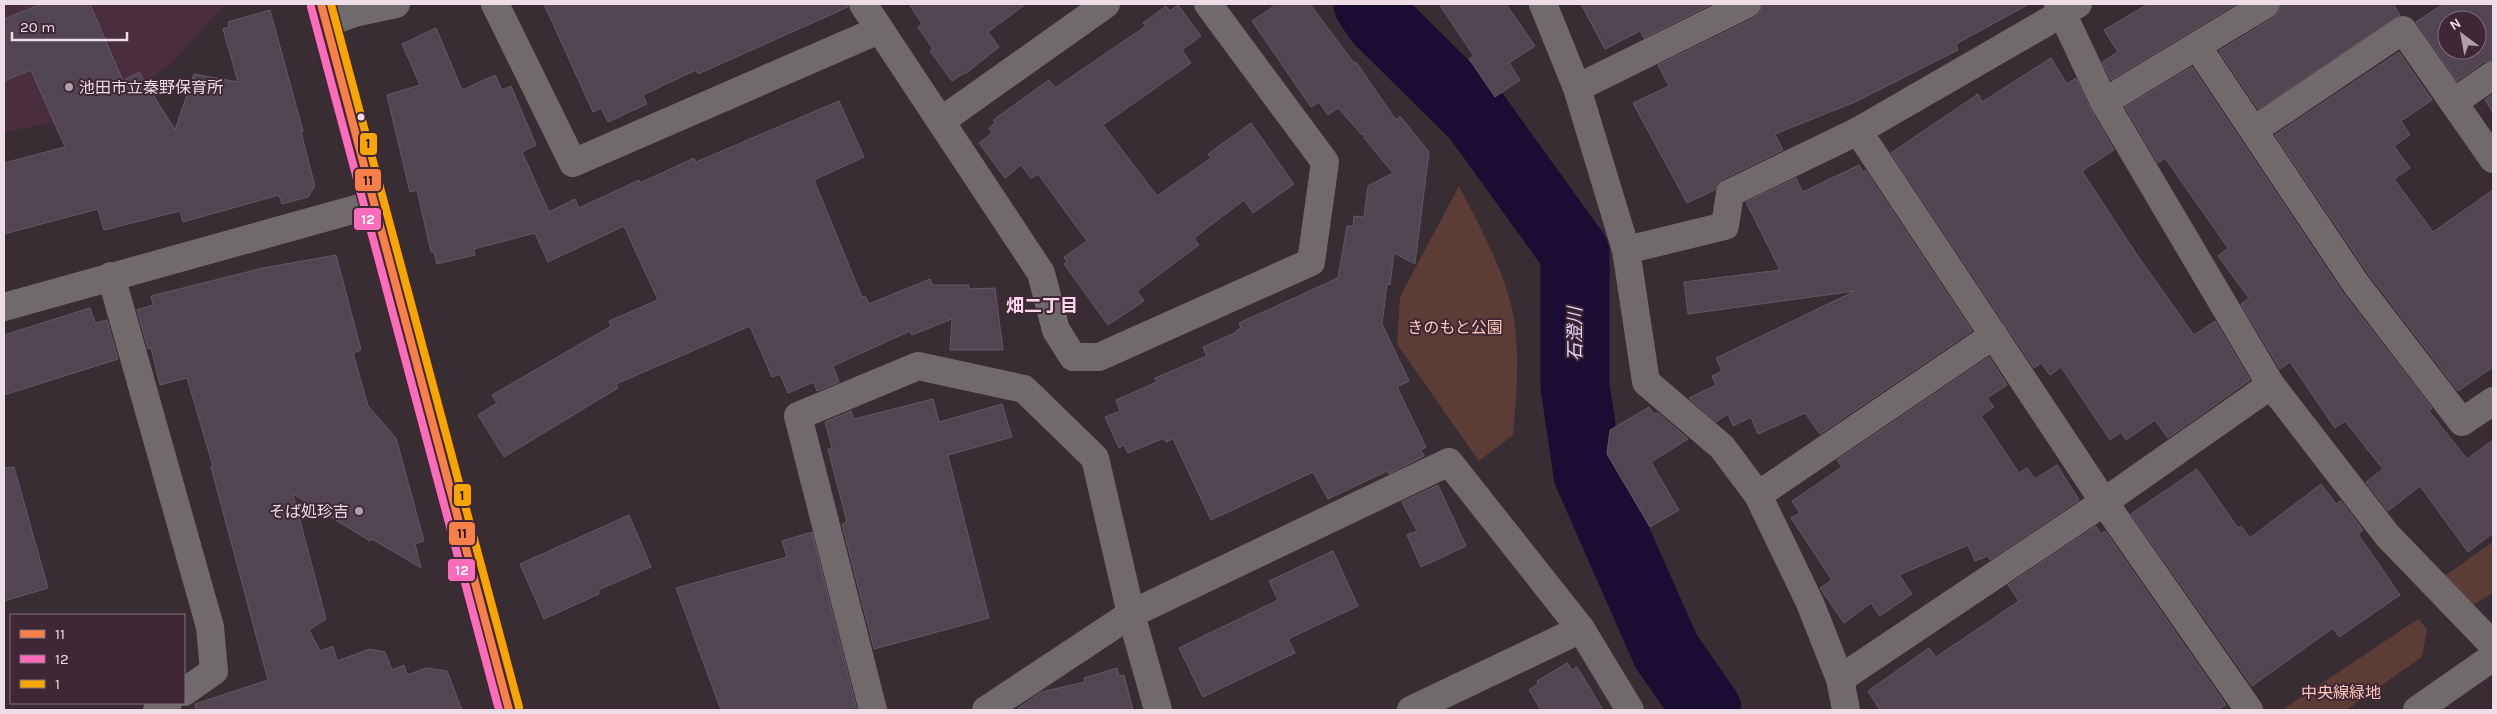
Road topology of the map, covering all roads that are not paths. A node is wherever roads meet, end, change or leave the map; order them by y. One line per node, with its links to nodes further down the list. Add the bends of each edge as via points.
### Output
1 (396, 4): 10 (street, via 354,13)
2 (496, 4): 11 (street, via 573,163)
3 (863, 4): 11 (street)
4 (1106, 4): 17 (street)
5 (1208, 4): 17 (street, via 1326,162 1311,262 1099,357 1073,357 1056,330 1041,273)
6 (1543, 4): 14 (street)
7 (1747, 4): 14 (street)
8 (2266, 4): 12 (street)
9 (2066, 7): 15 (street); 18 (street)
10 (324, 13): 21 (street)
11 (879, 30): 17 (street)
12 (2197, 46): 15 (street); 19 (street)
13 (2493, 75): 16 (street)
14 (1577, 88): 22 (street)
15 (2104, 102): 26 (street)
16 (2454, 102): 19 (street, via 2403,30); 20 (street)
17 (941, 121)
18 (1858, 130): 22 (street, via 1730,193 1725,226); 25 (street)
19 (2254, 130): 27 (street, via 2356,284 2462,422)
20 (2493, 159)
21 (374, 204): 23 (street); 36 (street)
22 (1626, 250): 28 (street, via 1646,382 1722,447)
23 (111, 276): 24 (street); 35 (street, via 210,627 214,671)
24 (4, 307)
25 (1994, 335): 28 (street); 29 (street)
26 (2271, 385): 29 (street); 32 (street, via 2387,536)
27 (2493, 401)
28 (1758, 495): 34 (street, via 1810,603)
29 (2104, 502): 34 (street); 43 (street)
30 (1131, 614): 31 (street, via 1449,462); 37 (street, via 1095,458 1024,389 918,366 798,416); 38 (street); 39 (street)
31 (1581, 629): 40 (street); 41 (street)
32 (2493, 646)
33 (2493, 657): 44 (street)
34 (1840, 679): 42 (street)
35 (185, 691)
36 (509, 710)
37 (873, 710)
38 (986, 710)
39 (1158, 710)
40 (1411, 710)
41 (1630, 710)
42 (1846, 710)
43 (2249, 710)
44 (2418, 710)

